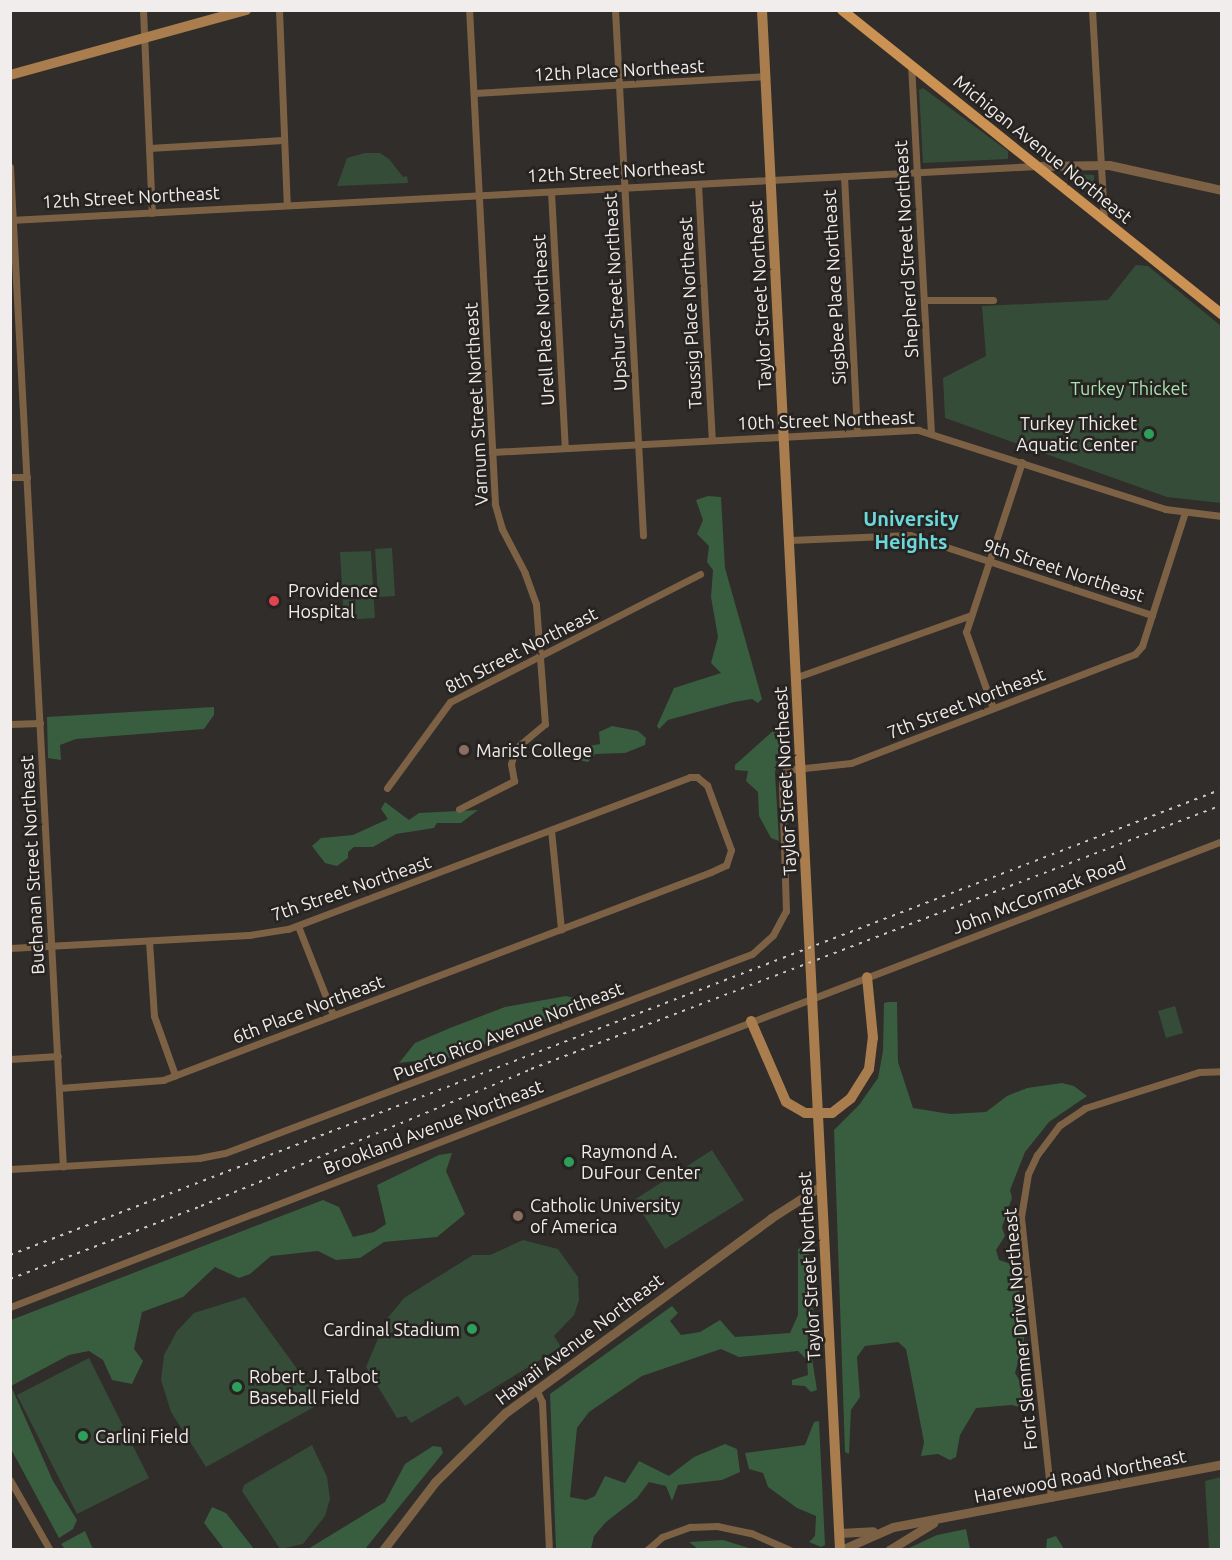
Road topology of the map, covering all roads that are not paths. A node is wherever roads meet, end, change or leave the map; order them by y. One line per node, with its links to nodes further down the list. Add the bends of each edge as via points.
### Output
1 (142, 10): 9 (street)
2 (246, 10): 9 (main road)
3 (279, 10): 15 (street)
4 (469, 10): 14 (street, Varnum Street Northeast)
5 (615, 10): 13 (street, Upshur Street Northeast)
6 (762, 10): 12 (main road, Taylor Street Northeast)
7 (842, 10): 10 (main road, Michigan Avenue Northeast)
8 (1092, 10): 17 (street)
9 (144, 37): 11 (main road); 16 (street)
10 (911, 64): 18 (main road, Michigan Avenue Northeast); 20 (street, Shepherd Street Northeast)
11 (10, 75)
12 (766, 76): 13 (street, 12th Place Northeast); 22 (main road, Taylor Street Northeast)
13 (619, 85): 14 (street, 12th Place Northeast); 24 (street, Upshur Street Northeast)
14 (474, 93): 27 (street, Varnum Street Northeast)
15 (283, 140): 16 (street); 28 (street)
16 (149, 148): 29 (street)
17 (1101, 164): 18 (street, 12th Street Northeast); 25 (street, 12th Street Northeast); 30 (street)
18 (1038, 166): 20 (street, 12th Street Northeast); 30 (main road, Michigan Avenue Northeast)
19 (10, 167): 31 (street, Buchanan Street Northeast)
20 (917, 172): 21 (street, 12th Street Northeast); 32 (street, Shepherd Street Northeast)
21 (844, 176): 22 (street, 12th Street Northeast); 35 (street, Sigsbee Place Northeast)
22 (771, 180): 23 (street, 12th Street Northeast); 37 (main road, Taylor Street Northeast)
23 (698, 184): 24 (street, 12th Street Northeast); 38 (street, Taussig Place Northeast)
24 (625, 188): 26 (street, 12th Street Northeast); 39 (street, Upshur Street Northeast)
25 (1221, 190)
26 (551, 192): 27 (street, 12th Street Northeast); 40 (street, Urell Place Northeast)
27 (479, 195): 28 (street, 12th Street Northeast); 41 (street, Varnum Street Northeast)
28 (287, 205): 29 (street, 12th Street Northeast)
29 (152, 213): 31 (street, 12th Street Northeast)
30 (1104, 219): 34 (main road, Michigan Avenue Northeast)
31 (12, 220): 44 (street, Buchanan Street Northeast)
32 (924, 300): 33 (street); 36 (street, Shepherd Street Northeast)
33 (993, 300)
34 (1221, 314)
35 (857, 432): 36 (street, 10th Street Northeast); 37 (street, 10th Street Northeast)
36 (931, 432): 42 (street, 10th Street Northeast)
37 (784, 436): 38 (street, 10th Street Northeast); 48 (main road, Taylor Street Northeast)
38 (712, 440): 39 (street, 10th Street Northeast)
39 (638, 444): 40 (street, 10th Street Northeast); 47 (street, Upshur Street Northeast)
40 (565, 447): 41 (street, 10th Street Northeast)
41 (492, 452): 53 (street, Varnum Street Northeast, via 496,511 532,592)
42 (1022, 462): 45 (street, 10th Street Northeast); 49 (street)
43 (10, 477): 44 (street)
44 (27, 477): 56 (street, Buchanan Street Northeast)
45 (1185, 513): 46 (street, 10th Street Northeast); 52 (street)
46 (1221, 516)
47 (643, 535)
48 (790, 540): 49 (street, 9th Street Northeast, via 906,535); 54 (main road, Taylor Street Northeast)
49 (989, 561): 51 (street); 52 (street, 9th Street Northeast)
50 (700, 574): 53 (street, 8th Street Northeast)
51 (971, 615): 54 (street); 55 (street, via 967,642)
52 (1152, 615): 55 (street, 7th Street Northeast, via 1137,652)
53 (542, 656): 59 (street, 8th Street Northeast, via 445,706); 60 (street, Varnum Street Northeast, via 544,727 515,749 511,764 514,781)
54 (797, 678): 58 (main road, Taylor Street Northeast)
55 (993, 708): 58 (street, 7th Street Northeast, via 851,762)
56 (40, 723): 57 (street); 66 (street, Buchanan Street Northeast)
57 (10, 724)
58 (801, 766): 76 (main road, Taylor Street Northeast); 77 (street, Puerto Rico Avenue Northeast, via 791,766 782,776 786,911 773,935 752,954 225,1153)
59 (387, 788)
60 (459, 809)
61 (550, 830): 63 (street, 7th Street Northeast); 64 (street); 64 (street, 7th Street Northeast, via 697,777 706,785 732,854 726,865)
62 (1221, 842): 68 (street, John McCormack Road)
63 (298, 926): 65 (street, 7th Street Northeast, via 261,934); 69 (street)
64 (561, 929): 69 (street, 6th Place Northeast)
65 (149, 941): 66 (street, 7th Street Northeast); 74 (street, via 154,1016)
66 (52, 946): 67 (street, 7th Street Northeast); 71 (street, Buchanan Street Northeast)
67 (10, 948)
68 (867, 977): 70 (street, Brookland Avenue Northeast); 76 (main road, via 873,1038 869,1068 843,1107)
69 (333, 1015): 74 (street, 6th Place Northeast)
70 (751, 1021): 76 (main road, via 783,1098 795,1109); 80 (street, Brookland Avenue Northeast)
71 (58, 1056): 72 (street); 75 (street, Buchanan Street Northeast)
72 (10, 1059)
73 (1221, 1072): 84 (street, Fort Slemmer Drive Northeast, via 1199,1072 1085,1108 1060,1125 1028,1174 1021,1217)
74 (175, 1075): 75 (street, 6th Place Northeast, via 146,1083)
75 (59, 1088): 77 (street, Buchanan Street Northeast)
76 (819, 1114): 79 (main road, Taylor Street Northeast)
77 (63, 1167): 78 (street, Puerto Rico Avenue Northeast)
78 (10, 1169)
79 (821, 1186): 81 (street, Hawaii Avenue Northeast); 87 (main road, Taylor Street Northeast)
80 (10, 1307)
81 (536, 1389): 90 (street, Hawaii Avenue Northeast, via 450,1465); 91 (street, via 542,1402)
82 (1221, 1464): 84 (street, Harewood Road Northeast)
83 (10, 1480): 89 (street)
84 (1051, 1498): 85 (street, Harewood Road Northeast)
85 (944, 1519): 86 (street, Harewood Road Northeast); 94 (street, Harewood Road Northeast)
86 (881, 1530): 87 (street); 93 (street, Harewood Road Northeast)
87 (839, 1533): 93 (main road, Taylor Street Northeast)
88 (652, 1548): 92 (street, via 690,1527 717,1526 751,1533)
89 (50, 1550)
90 (383, 1550)
91 (549, 1550)
92 (790, 1550)
93 (841, 1550)
94 (889, 1550)

